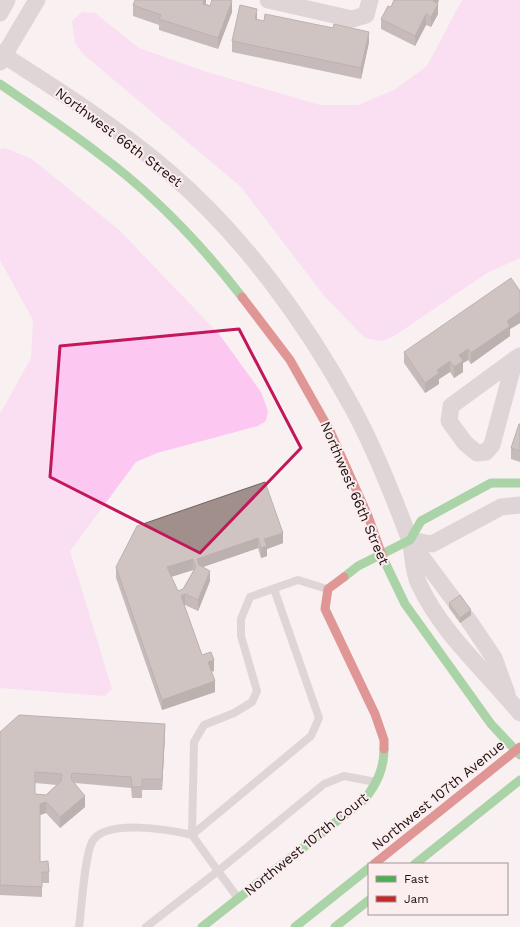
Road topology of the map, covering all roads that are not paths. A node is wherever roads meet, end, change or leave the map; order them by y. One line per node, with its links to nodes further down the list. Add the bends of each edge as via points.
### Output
1 (7, 0): 5 (street)
2 (37, 0): 6 (street)
3 (268, 0): 4 (street, via 352,19)
4 (368, 7)
5 (0, 13)
6 (1, 57): 11 (street, Northwest 66th Street, via 106,125 168,171 199,200 248,255 299,320 345,395 367,437)
7 (0, 84): 12 (street, Northwest 66th Street, via 100,154 142,189 204,250 233,285 290,360 326,424 368,516)
8 (517, 358): 8 (street, via 492,445 486,452 477,453 465,443 449,421 451,406)
9 (520, 483): 11 (street, via 491,483 421,521)
10 (520, 505): 11 (street, via 501,507 432,544)
11 (410, 540): 12 (street); 15 (street, Northwest 66th Street, via 418,582); 15 (street, Northwest 66th Street, via 452,598)
12 (381, 554): 14 (street, via 358,566); 16 (street, Northwest 66th Street)
13 (274, 589): 14 (lane, via 298,580); 22 (lane, via 250,597 241,619 241,636 257,691 252,702 234,713 204,725 194,742); 22 (lane, via 319,718 311,736)
14 (328, 589): 21 (street, Northwest 107th Court, via 325,609 375,714 384,740 384,763)
15 (430, 605): 16 (street); 18 (street, Northwest 66th Street, via 470,657)
16 (413, 617): 19 (street, Northwest 66th Street, via 491,724)
17 (467, 618): 18 (street, Northwest 66th Street, via 494,658)
18 (515, 707)
19 (519, 751): 23 (street, Northwest 107th Avenue)
20 (520, 780): 24 (street)
21 (377, 782): 26 (lane, via 344,776 324,784); 27 (street, Northwest 107th Court, via 365,799)
22 (192, 835): 26 (lane); 29 (lane, via 163,829 126,828 105,832 92,841 87,859)
23 (375, 863)
24 (415, 863)
25 (368, 869): 32 (street, Northwest 107th Avenue)
26 (218, 871): 27 (lane); 30 (lane)
27 (239, 899): 31 (street, Northwest 107th Court)
28 (368, 901): 33 (street)
29 (79, 927)
30 (146, 927)
31 (202, 927)
32 (295, 927)
33 (335, 927)

